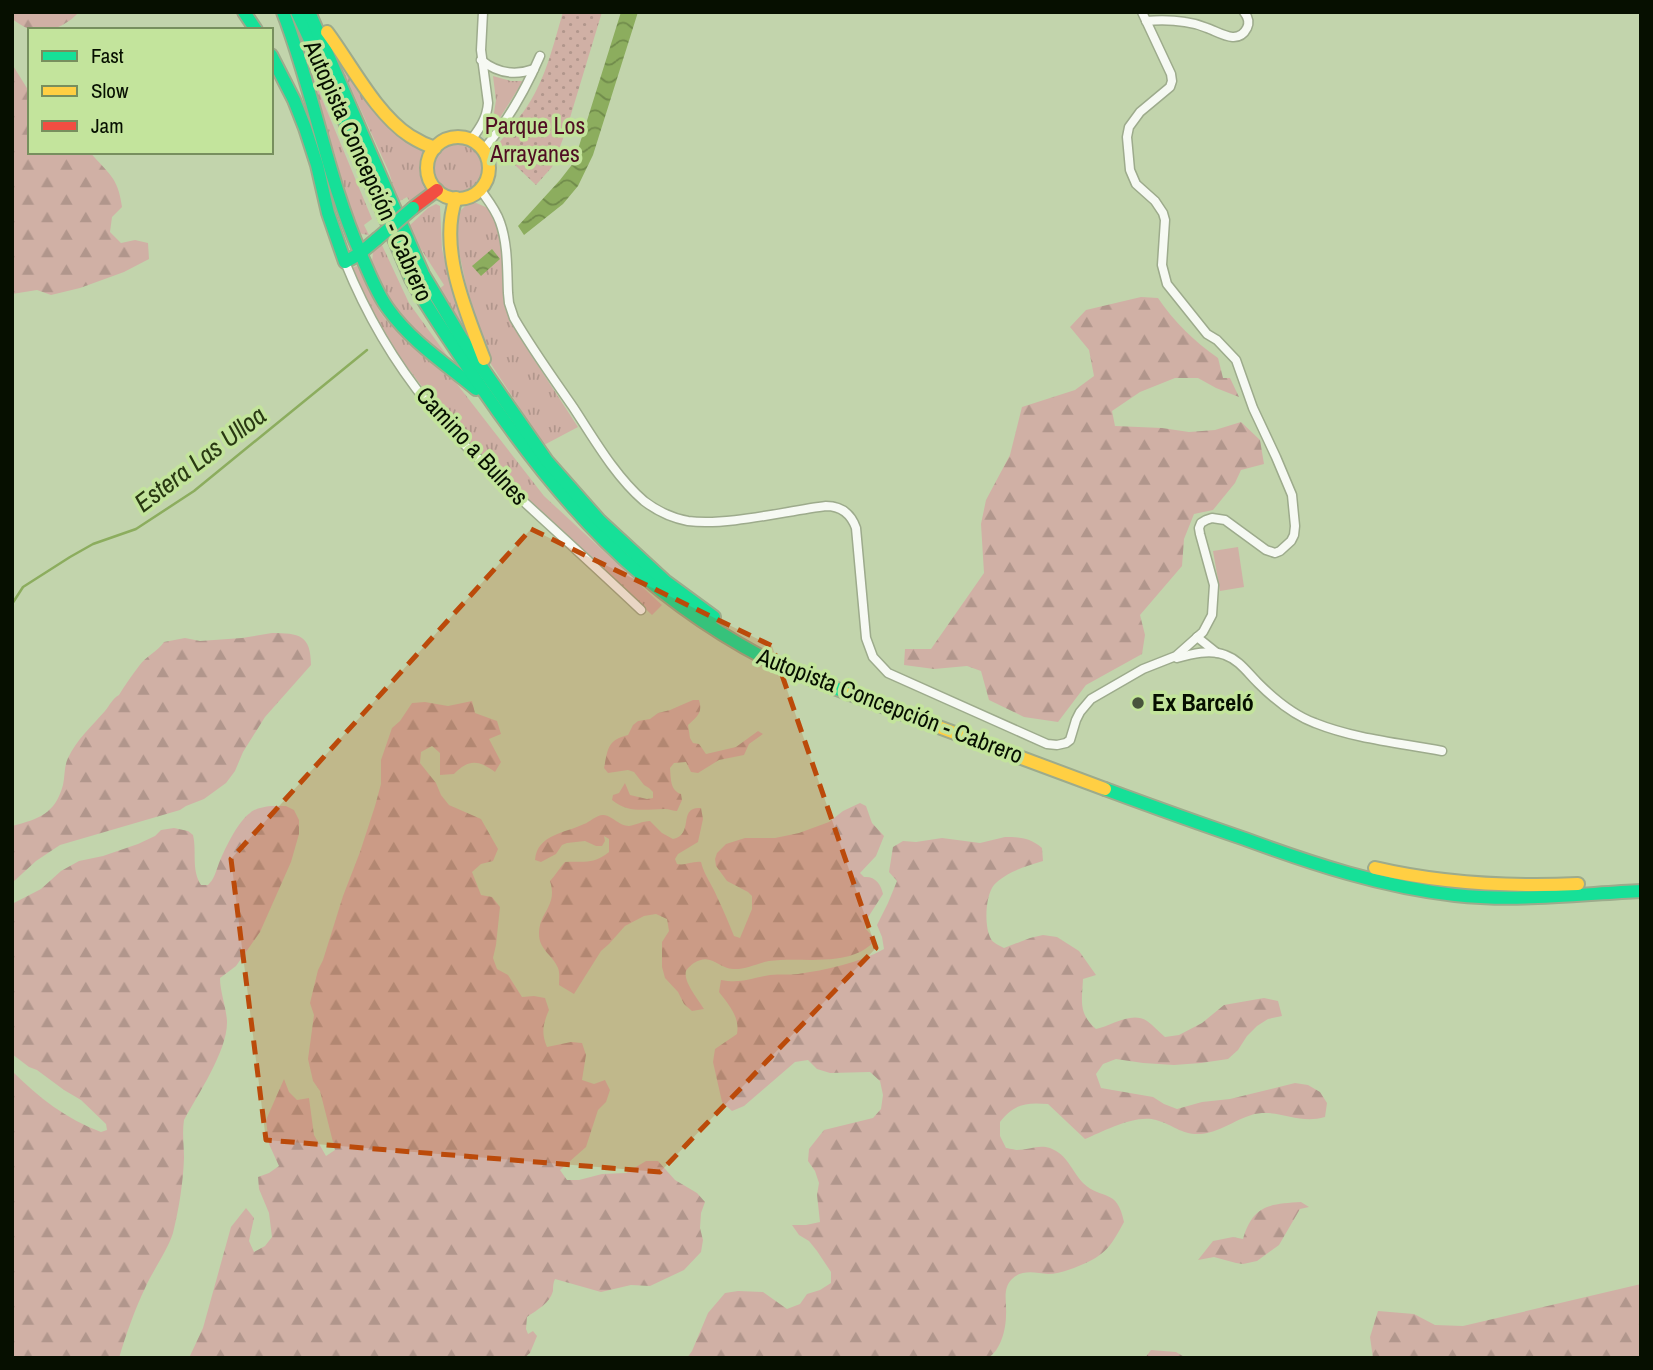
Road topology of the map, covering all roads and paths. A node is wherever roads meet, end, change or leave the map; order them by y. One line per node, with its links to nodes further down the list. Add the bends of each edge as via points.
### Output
1 (244, 12): 8 (main road)
2 (283, 12): 19 (main road)
3 (297, 12): 22 (main road, Autopista Concepción - Cabrero, via 411,280)
4 (311, 12): 14 (main road, via 386,117 407,135); 21 (main road, Autopista Concepción - Cabrero, via 423,274)
5 (483, 12): 11 (street)
6 (1244, 12): 7 (street, via 1246,29 1234,37)
7 (1144, 16): 24 (street, via 1172,81 1129,127 1130,170 1136,184 1163,213 1161,265 1167,284 1207,334 1236,360 1294,503 1294,535 1275,553 1225,520 1212,518 1201,523 1214,595 1210,620)
8 (255, 28)
9 (540, 56): 12 (street)
10 (273, 59): 20 (main road, Camino a Bulnes, via 305,128)
11 (481, 60): 12 (street, via 504,72); 13 (street, via 488,103 483,124)
12 (534, 69): 15 (street, via 513,111)
13 (471, 140): 14 (main road, via 452,138); 15 (main road)
14 (435, 148): 17 (main road, via 428,169)
15 (483, 150): 16 (main road, via 488,173)
16 (480, 189): 18 (main road); 26 (street, via 504,234 514,318 633,490 658,510 700,522 826,506 845,511 856,528 866,638 873,657 888,673 1057,745 1070,740 1076,720 1091,699 1143,669)
17 (437, 190): 18 (main road); 19 (main road, bridge)
18 (456, 198): 21 (main road, via 450,233 458,282)
19 (359, 254): 20 (main road); 22 (main road, via 399,323)
20 (345, 262): 23 (street, Camino a Bulnes, via 385,343 440,418)
21 (496, 387): 28 (main road, Autopista Concepción - Cabrero, via 566,484 637,557 718,621 801,664 1256,832 1370,867 1481,886)
22 (493, 405): 29 (main road, Autopista Concepción - Cabrero, via 553,486 609,547 689,614 786,669 1146,804 1367,878 1501,898)
23 (641, 610)
24 (1197, 637): 25 (street); 26 (street)
25 (1217, 653): 26 (street); 27 (street, via 1240,664 1304,719 1357,735)
26 (1171, 659)
27 (1442, 751)
28 (1641, 881)
29 (1641, 891)

